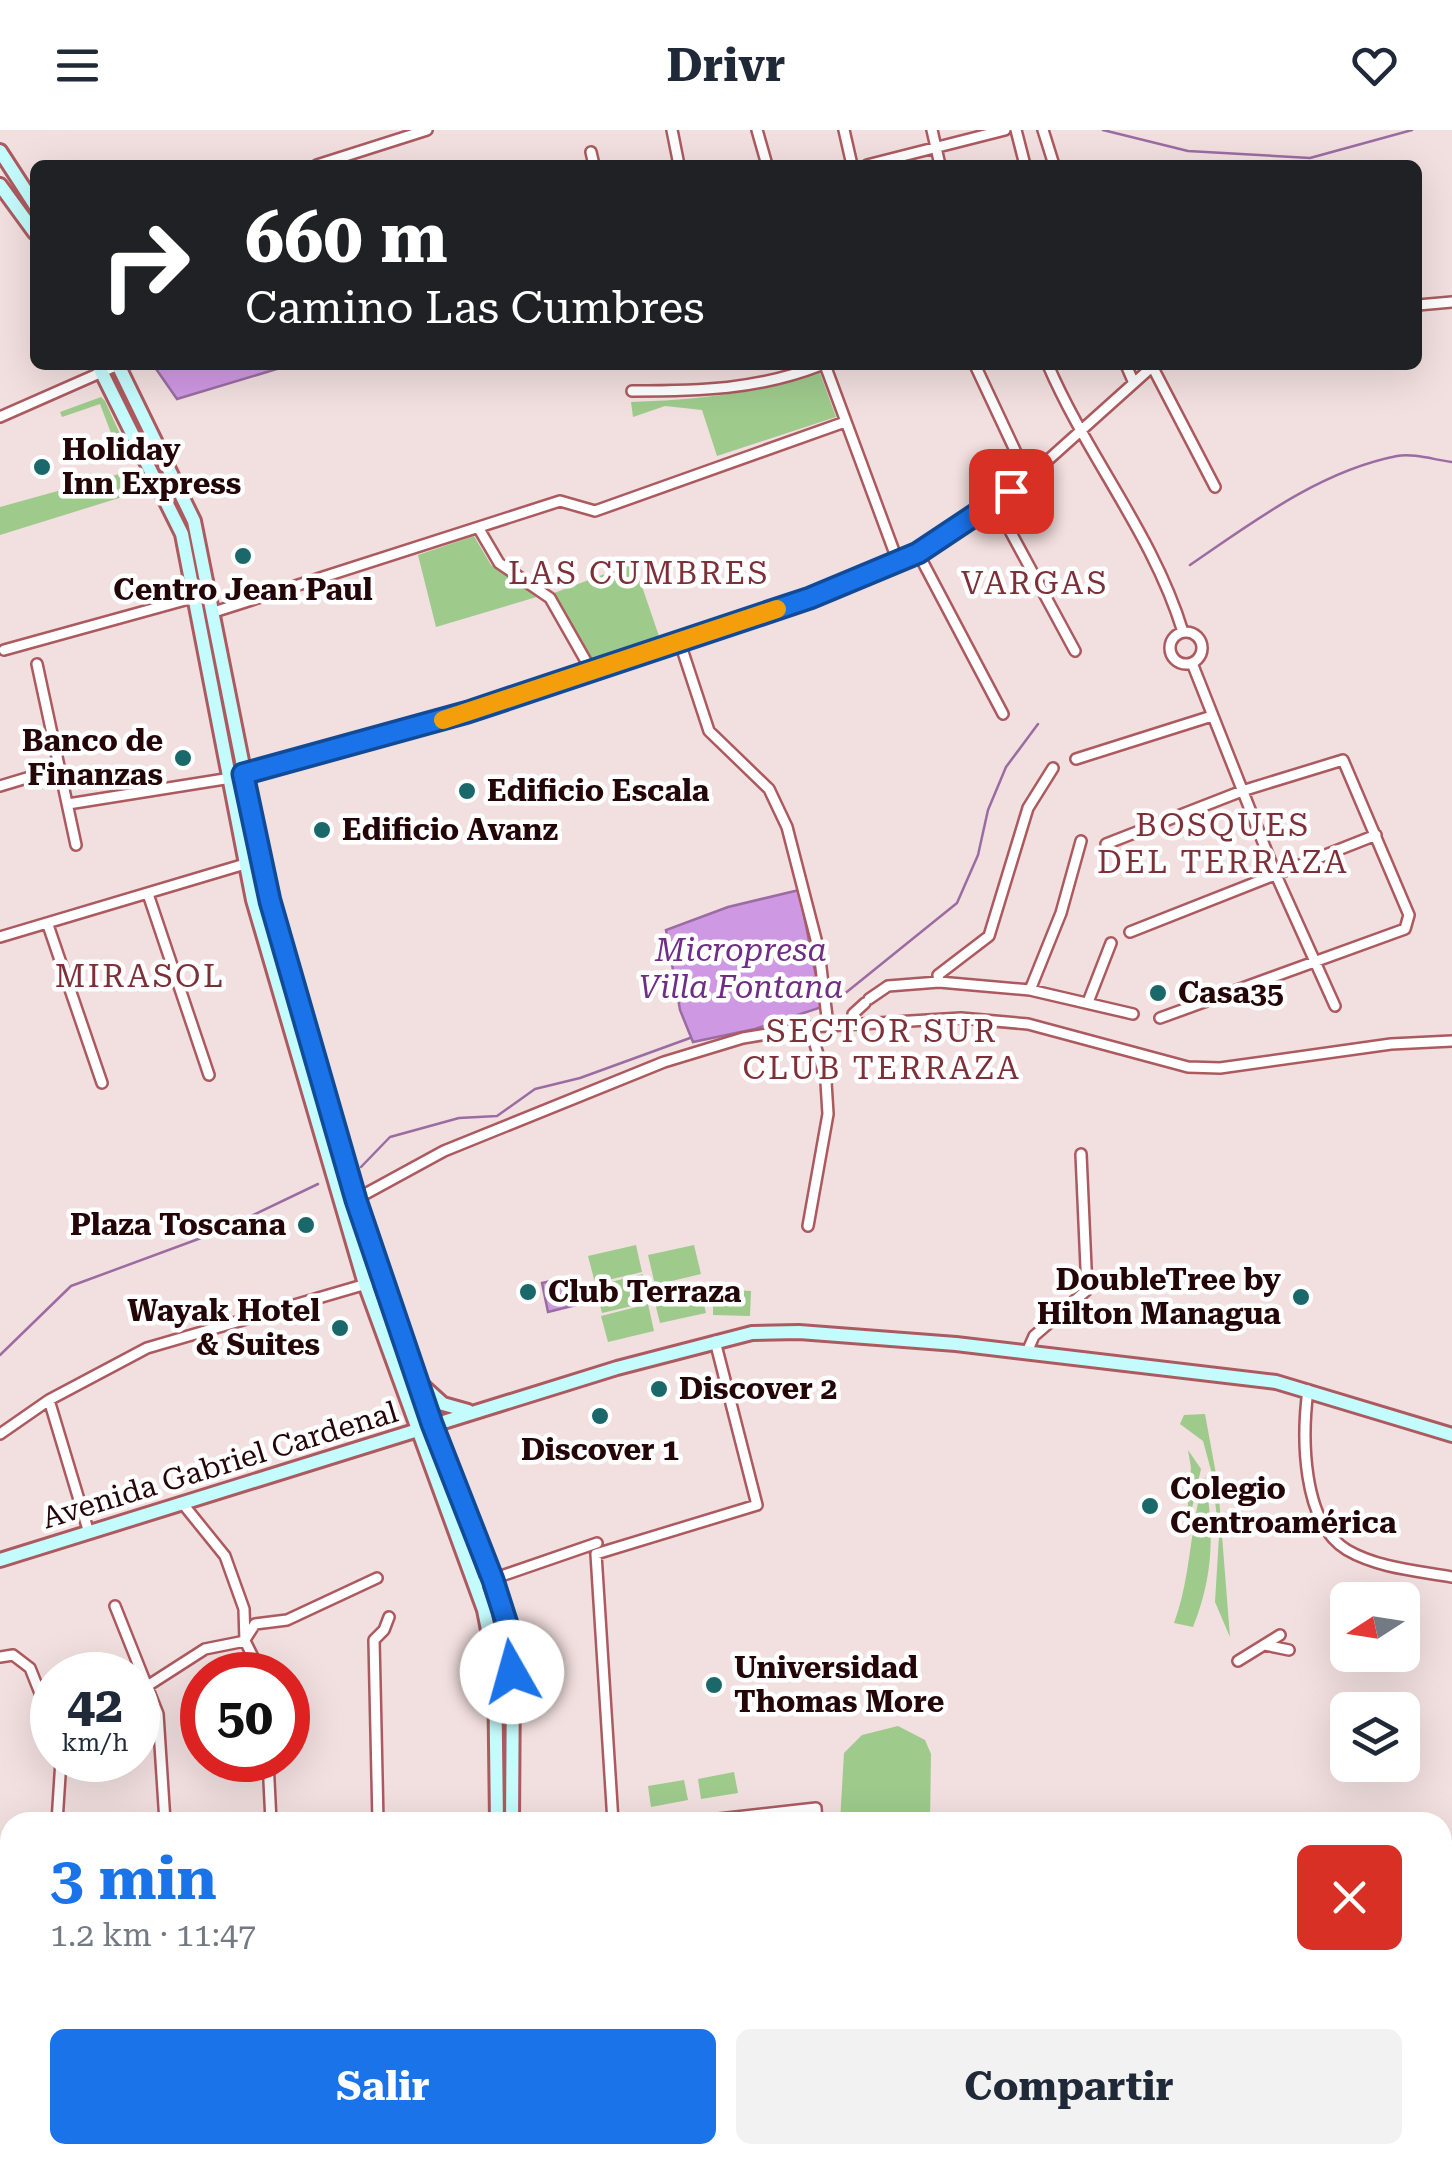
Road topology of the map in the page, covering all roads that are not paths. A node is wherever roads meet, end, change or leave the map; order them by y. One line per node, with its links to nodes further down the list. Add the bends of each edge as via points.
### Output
1 (426, 130): 12 (street)
2 (672, 130): 14 (street)
3 (757, 130): 15 (street)
4 (844, 130): 16 (street)
5 (932, 130): 9 (street)
6 (1005, 130): 9 (street)
7 (1016, 130): 19 (street)
8 (1043, 130): 20 (street)
9 (936, 148): 17 (street); 18 (street)
10 (0, 151): 22 (main road)
11 (591, 152): 13 (street)
12 (333, 160)
13 (593, 160)
14 (678, 160)
15 (766, 160)
16 (851, 160)
17 (887, 160)
18 (939, 160)
19 (1023, 160)
20 (1052, 160)
21 (0, 185): 23 (main road)
22 (30, 197)
23 (30, 226)
24 (1452, 302): 25 (street)
25 (1422, 305)
26 (100, 370): 37 (street); 47 (main road, via 170,507)
27 (120, 370): 43 (main road)
28 (809, 370): 36 (street, via 720,392)
29 (825, 370): 38 (street)
30 (977, 370): 40 (street)
31 (1050, 370): 39 (street)
32 (1128, 370): 35 (street)
33 (1148, 370): 35 (street)
34 (1155, 370): 41 (street)
35 (1133, 381): 39 (street)
36 (632, 391)
37 (0, 417)
38 (845, 422): 44 (street, via 595,511 560,501); 46 (street)
39 (1078, 432): 40 (street); 49 (street, via 1120,492 1168,582)
40 (1028, 478): 42 (street)
41 (1215, 487)
42 (995, 503): 45 (street); 52 (street)
43 (189, 508): 47 (main road, via 202,588); 48 (main road)
44 (479, 528): 48 (street); 56 (street, via 498,563 550,598)
45 (918, 553): 46 (street); 57 (street)
46 (898, 562): 50 (street)
47 (196, 597): 51 (street); 55 (main road, via 205,603); 62 (main road)
48 (214, 612): 55 (main road)
49 (1183, 632): 54 (street, via 1200,639 1200,658); 54 (street, via 1169,648 1177,662)
50 (680, 642): 56 (street); 85 (street, via 709,731 769,790 786,828 819,951)
51 (4, 650)
52 (1075, 651)
53 (37, 664): 60 (street)
54 (1192, 664): 58 (street)
55 (224, 666): 62 (main road)
56 (591, 670): 62 (street, via 407,732)
57 (1003, 714)
58 (1212, 716): 59 (street); 64 (street)
59 (1076, 760)
60 (60, 768): 63 (street); 65 (street)
61 (1053, 768): 78 (street, via 1028,808 989,936 938,975)
62 (237, 776): 65 (street); 70 (main road); 92 (main road)
63 (0, 786)
64 (1242, 791): 66 (street, via 1343,760); 68 (street); 71 (street)
65 (68, 804): 69 (street)
66 (1376, 835): 71 (street); 77 (street, via 1410,922)
67 (1081, 841): 79 (street)
68 (1106, 844)
69 (76, 845)
70 (245, 864): 72 (street); 90 (main road)
71 (1276, 875): 74 (street); 77 (street)
72 (148, 894): 73 (street); 88 (street)
73 (48, 925): 75 (street); 89 (street)
74 (1130, 932)
75 (0, 937)
76 (1111, 943): 80 (street)
77 (1317, 963): 81 (street); 83 (street)
78 (939, 982): 79 (street); 84 (street, via 888,986 853,1014)
79 (1030, 990): 80 (street)
80 (1088, 1002): 82 (street)
81 (1335, 1006)
82 (1133, 1014)
83 (1160, 1018)
84 (855, 1023): 85 (street); 87 (street, via 961,1018 1028,1024 1204,1067)
85 (828, 1025): 86 (street)
86 (810, 1027): 92 (street, via 664,1062 444,1150); 93 (street, via 828,1114)
87 (1452, 1041)
88 (209, 1074)
89 (102, 1083)
90 (318, 1122): 92 (main road, via 345,1193); 94 (main road)
91 (1080, 1154): 98 (street, via 1087,1290 1034,1336)
92 (356, 1200): 94 (main road); 95 (main road)
93 (808, 1226)
94 (350, 1234): 96 (main road)
95 (380, 1280): 96 (street); 99 (main road)
96 (365, 1284): 101 (street, via 147,1348); 104 (main road)
97 (715, 1340): 98 (main road, Avenida Gabriel Cardenal, via 799,1332); 102 (main road, Avenida Gabriel Cardenal); 136 (street, via 757,1505 596,1554)
98 (1027, 1352): 100 (main road, Avenida Gabriel Cardenal)
99 (414, 1375): 102 (main road, via 444,1404); 103 (main road)
100 (1308, 1390): 106 (main road, Avenida Gabriel Cardenal); 111 (street, via 1306,1445 1314,1494 1333,1537 1381,1563)
101 (48, 1400): 105 (street); 108 (street)
102 (470, 1412): 103 (main road, Avenida Gabriel Cardenal)
103 (432, 1424): 104 (main road, Avenida Gabriel Cardenal); 113 (main road)
104 (416, 1430): 107 (main road, Avenida Gabriel Cardenal); 114 (main road)
105 (0, 1434)
106 (1452, 1435)
107 (183, 1504): 108 (main road, Avenida Gabriel Cardenal); 118 (street, via 225,1556 244,1609)
108 (89, 1532): 110 (main road, Avenida Gabriel Cardenal)
109 (597, 1543): 113 (street)
110 (0, 1560)
111 (1452, 1577)
112 (378, 1578): 118 (street, via 286,1620 255,1624)
113 (493, 1580): 114 (street); 135 (main road, via 512,1658)
114 (475, 1585): 134 (main road, via 495,1665)
115 (114, 1606): 121 (street)
116 (389, 1617): 133 (street, via 374,1640)
117 (1280, 1636): 119 (street)
118 (245, 1640): 122 (street); 126 (street, via 206,1649)
119 (1263, 1645): 120 (street); 124 (street)
120 (1290, 1650)
121 (130, 1652)
122 (251, 1652)
123 (0, 1657): 125 (street, via 13,1655)
124 (1238, 1660)
125 (30, 1668)
126 (160, 1678)
127 (160, 1731): 131 (street)
128 (59, 1782): 130 (street)
129 (269, 1782): 132 (street)
130 (57, 1812)
131 (164, 1812)
132 (271, 1812)
133 (378, 1812)
134 (497, 1812)
135 (512, 1812)
136 (613, 1812)
137 (781, 1812): 138 (street)
138 (816, 1812)

